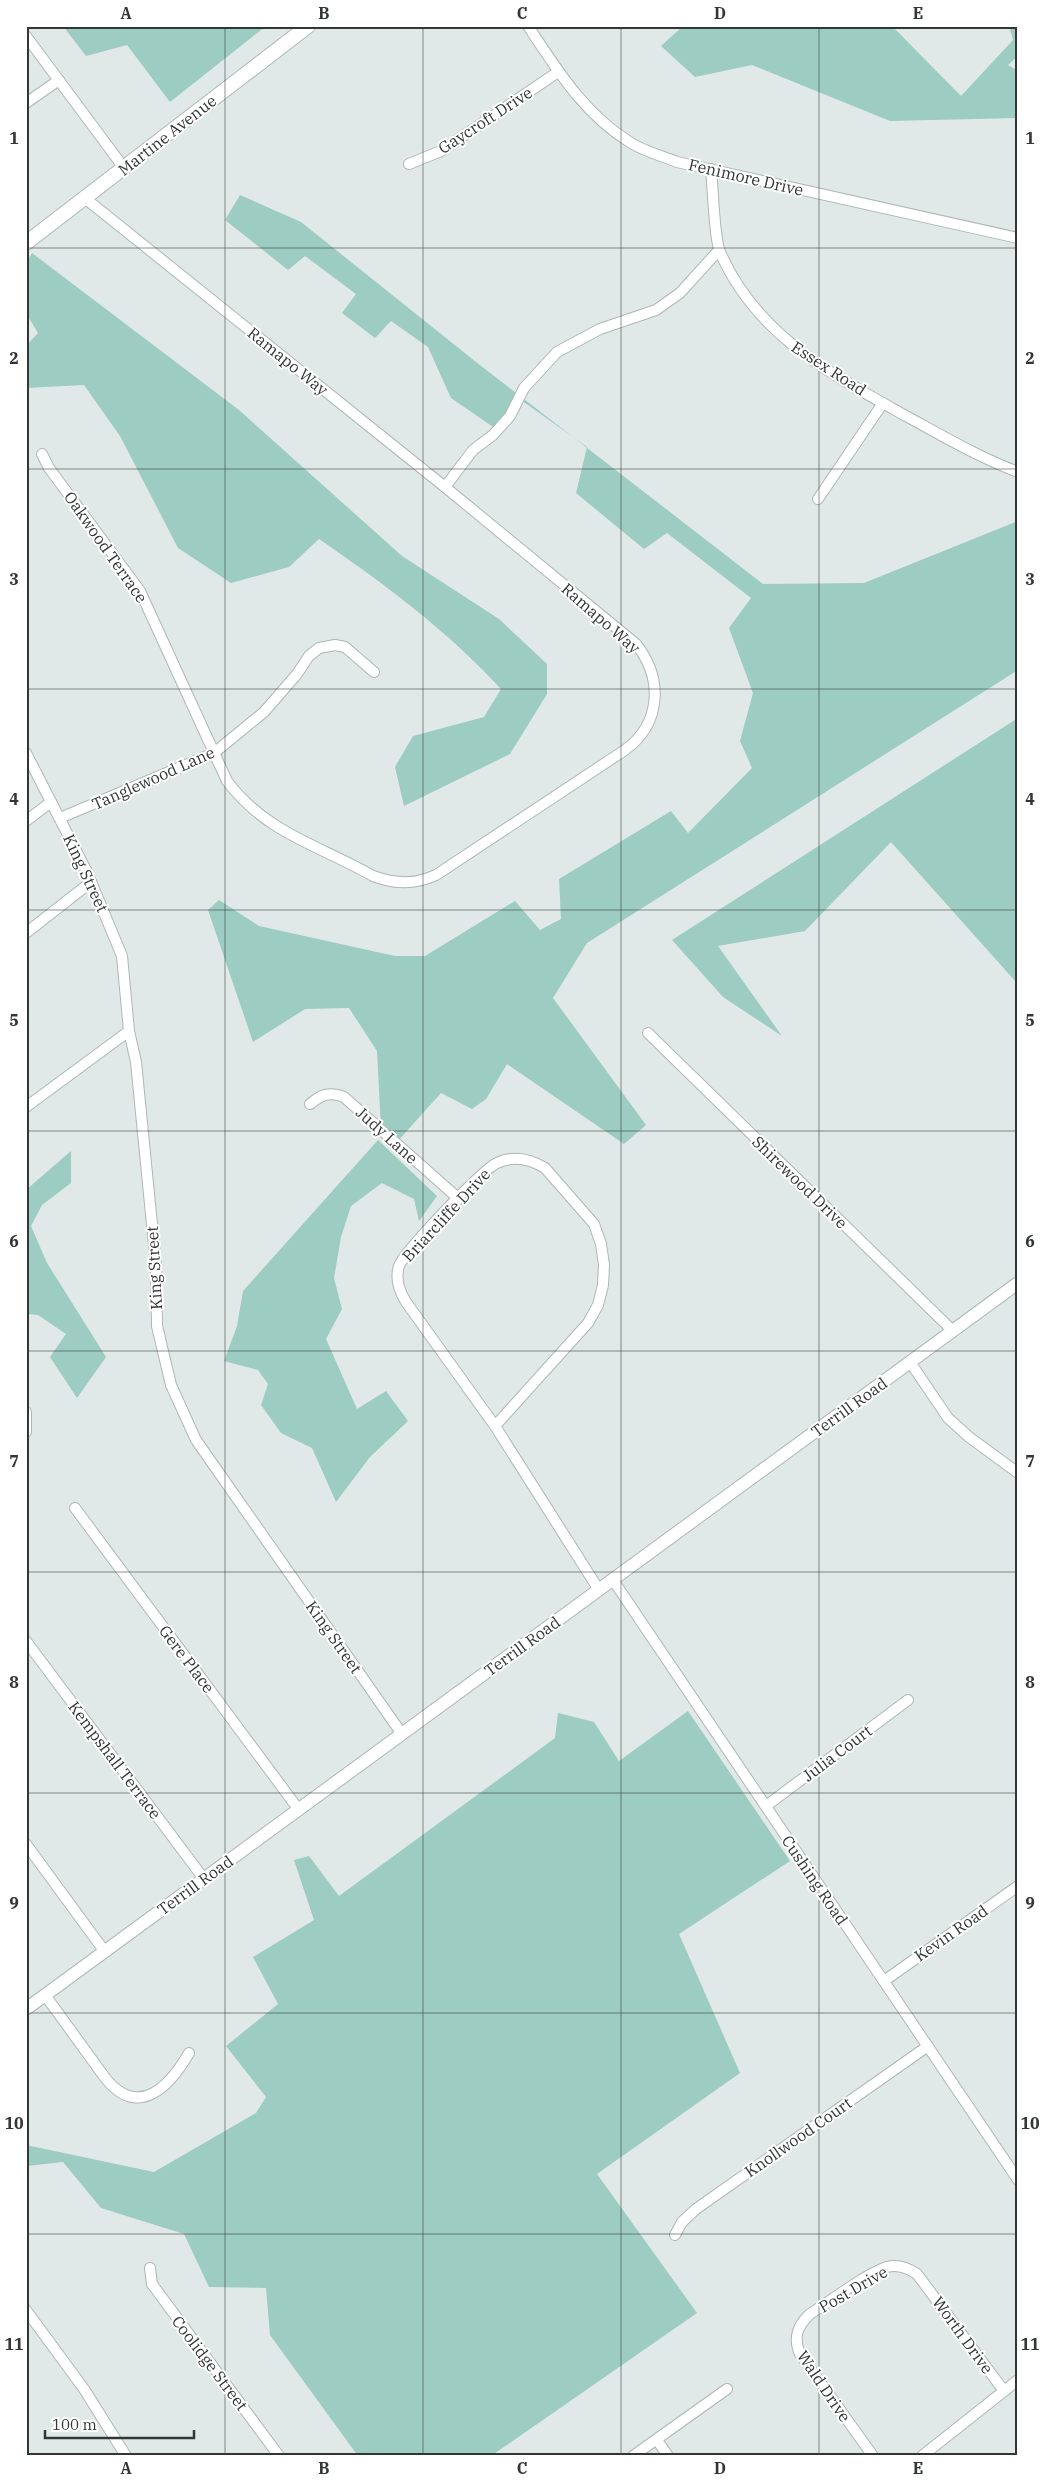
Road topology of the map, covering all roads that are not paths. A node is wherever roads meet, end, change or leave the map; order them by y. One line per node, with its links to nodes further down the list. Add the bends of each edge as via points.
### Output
1 (308, 26): 8 (main road, Martine Avenue)
2 (528, 26): 4 (street, Fenimore Drive)
3 (26, 36): 5 (street)
4 (558, 72): 7 (street, Gaycroft Drive, via 441,150); 9 (street, Fenimore Drive, via 592,115 632,144 677,162)
5 (59, 80): 6 (street); 8 (street)
6 (26, 104)
7 (409, 164)
8 (124, 168): 10 (main road, Martine Avenue)
9 (711, 169): 11 (street, Fenimore Drive); 13 (street, Essex Road)
10 (86, 199): 12 (main road, Martine Avenue); 17 (street, Ramapo Way)
11 (1018, 238)
12 (26, 243)
13 (719, 250): 14 (street, Essex Road, via 738,287 761,317 800,352); 17 (street, via 680,292 656,310 600,329 557,352 524,388 510,416 473,450)
14 (883, 403): 16 (street, Essex Road, via 985,459); 18 (street)
15 (42, 454): 21 (street, Oakwood Terrace, via 140,591)
16 (1018, 472)
17 (445, 487): 21 (street, Ramapo Way, via 636,644 645,655 653,675 656,696 649,724 636,741 436,875 408,883 373,876 287,834 261,817 250,809 227,781)
18 (818, 499)
19 (374, 672): 21 (street, Tanglewood Lane, via 345,647 335,644 319,648 264,712)
20 (26, 753): 22 (street, King Street)
21 (214, 753): 23 (street, Tanglewood Lane)
22 (52, 802): 23 (street, King Street); 24 (street)
23 (60, 818): 25 (street, King Street)
24 (26, 821)
25 (91, 882): 26 (street); 27 (street, King Street, via 122,956)
26 (26, 933)
27 (129, 1031): 30 (street); 44 (street, King Street, via 136,1062 155,1256 157,1326 170,1385 196,1440)
28 (648, 1033): 33 (street, Shirewood Drive)
29 (310, 1104): 31 (street, Judy Lane, via 328,1094 344,1097)
30 (26, 1107)
31 (459, 1199): 36 (street, Briarcliffe Drive, via 403,1257 397,1280 406,1302); 36 (street, Briarcliffe Drive, via 498,1162 517,1159 536,1163 554,1176 594,1224 603,1254 603,1285 598,1305 588,1323)
32 (1018, 1283): 33 (street, Terrill Road)
33 (952, 1331): 34 (street, Terrill Road)
34 (910, 1362): 38 (street, via 948,1418); 40 (street, Terrill Road)
35 (26, 1412): 37 (street)
36 (495, 1426): 41 (street, Briarcliffe Drive)
37 (26, 1432)
38 (1018, 1474)
39 (75, 1508): 46 (street, Gere Place)
40 (612, 1580): 41 (street, Terrill Road); 45 (street, Cushing Road)
41 (598, 1590): 44 (street, Terrill Road)
42 (26, 1641): 48 (street, Kempshall Terrace)
43 (908, 1700): 45 (street, Julia Court)
44 (402, 1734): 46 (street, Terrill Road)
45 (766, 1806): 51 (street, Cushing Road)
46 (298, 1810): 48 (street, Terrill Road)
47 (26, 1844): 50 (street)
48 (204, 1879): 50 (street, Terrill Road)
49 (1018, 1886): 51 (street, Kevin Road)
50 (105, 1952): 52 (street, Terrill Road)
51 (884, 1980): 54 (street, Cushing Road)
52 (46, 1995): 53 (street, Terrill Road); 55 (street, via 117,2091 141,2097 157,2092 176,2075)
53 (26, 2009)
54 (928, 2046): 56 (street, Cushing Road); 57 (street, Knollwood Court, via 696,2209 682,2222)
55 (189, 2054)
56 (1018, 2180)
57 (675, 2235)
58 (150, 2268): 67 (street, Coolidge Street, via 152,2284)
59 (921, 2279): 61 (street, Post Drive, via 905,2267 888,2266); 64 (street, Worth Drive)
60 (26, 2310): 66 (street, via 84,2389)
61 (810, 2314): 70 (street, Wald Drive, via 798,2329 797,2346)
62 (1018, 2380): 64 (street)
63 (727, 2388): 65 (street)
64 (1004, 2390): 71 (street)
65 (657, 2440): 68 (street); 69 (street)
66 (126, 2456)
67 (279, 2456)
68 (634, 2456)
69 (668, 2456)
70 (873, 2456)
71 (922, 2456)

